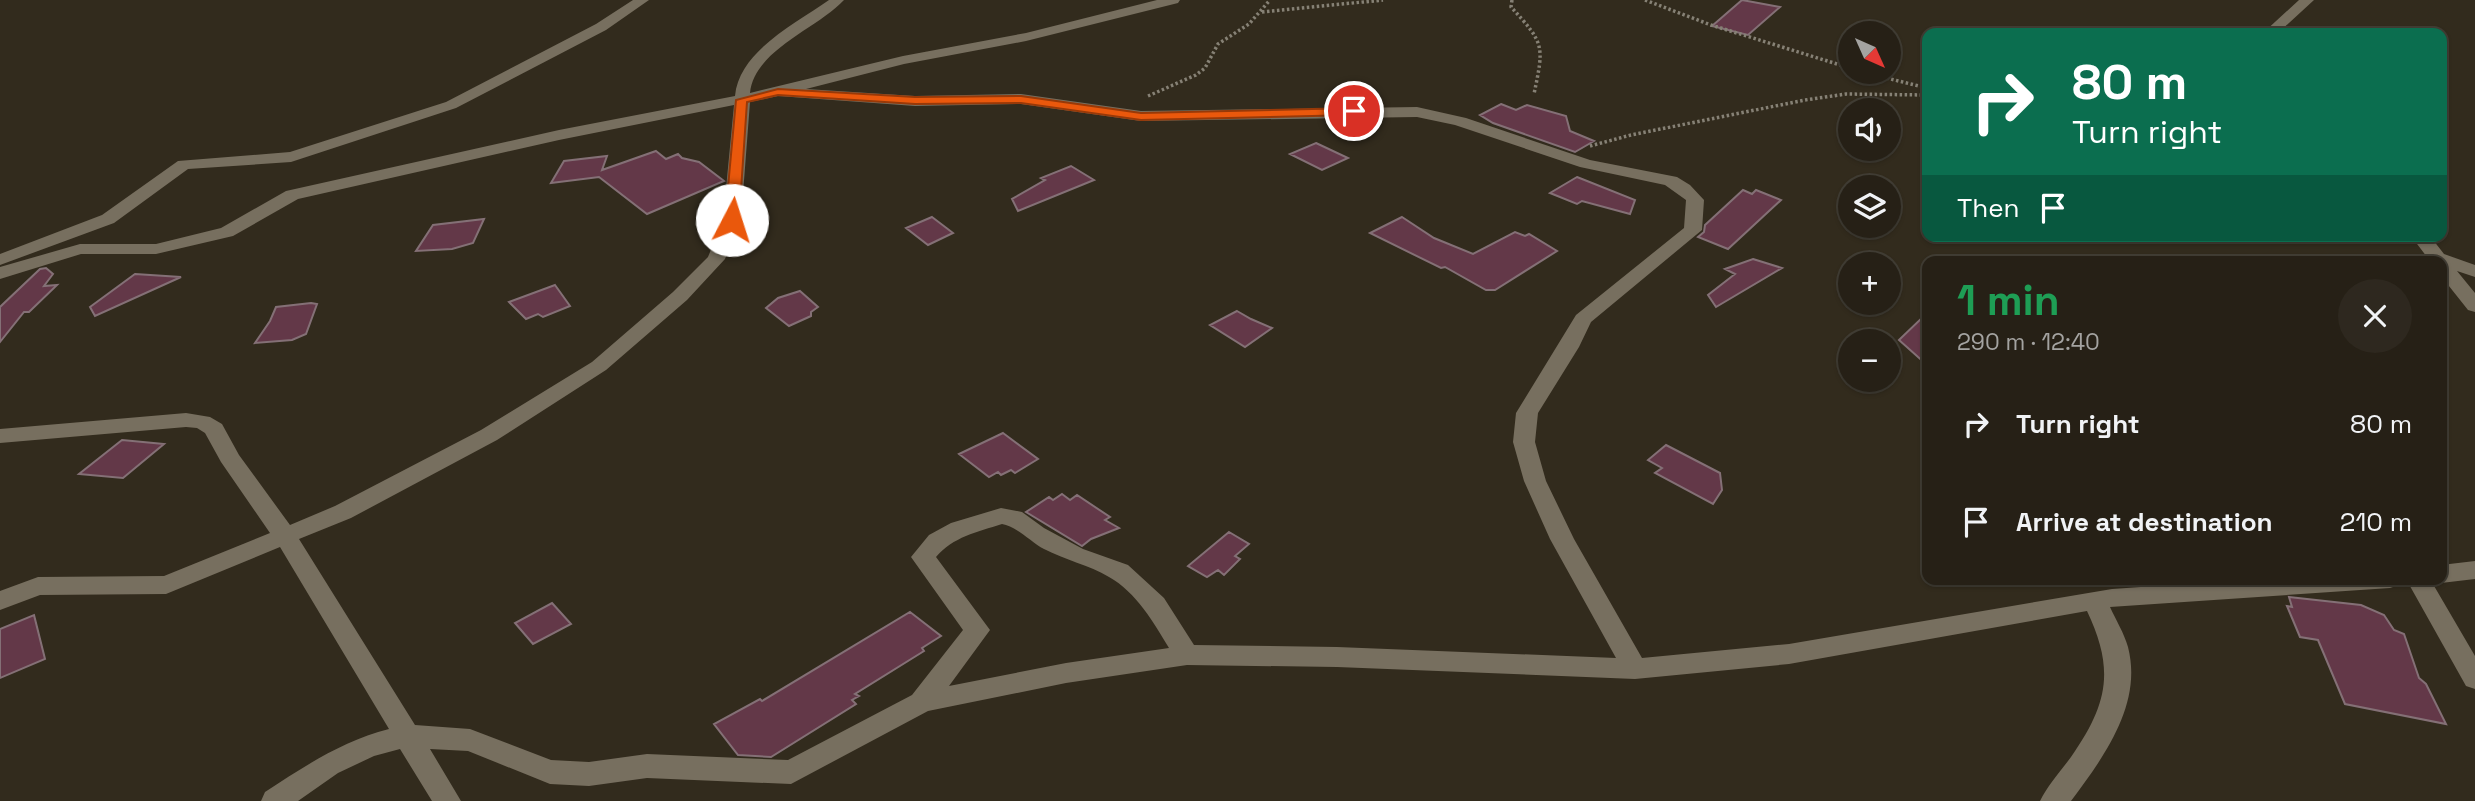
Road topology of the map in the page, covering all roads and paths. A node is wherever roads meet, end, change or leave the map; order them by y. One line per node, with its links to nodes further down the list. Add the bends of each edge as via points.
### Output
1 (642, 0): 22 (street, via 601,27 451,104 291,157 184,164 108,219)
2 (837, 0): 17 (street, via 764,54 744,80)
3 (1173, 0): 14 (street)
4 (1270, 0): 9 (path)
5 (1383, 0): 9 (path)
6 (1511, 0): 15 (path, via 1511,7 1533,31 1542,54)
7 (1645, 0): 11 (path)
8 (2307, 0): 10 (street)
9 (1261, 12): 18 (path, via 1217,44 1205,68 1196,75)
10 (2276, 28)
11 (1838, 64)
12 (1901, 82): 13 (path)
13 (1922, 87)
14 (778, 92): 17 (street); 18 (street, via 915,101 1021,99)
15 (1534, 94)
16 (1922, 95): 19 (path, via 1846,94 1805,100 1631,135)
17 (742, 100): 26 (street, via 559,135 292,195 227,232 156,249 80,249); 29 (street, via 732,220 716,259 680,296 599,366 489,435 343,512)
18 (1099, 112): 19 (street, via 1141,116 1417,112 1452,118)
19 (1568, 157): 37 (street, via 1672,181 1695,200 1693,230 1583,319 1527,413 1524,442 1535,481 1562,540)
20 (2425, 242): 21 (street)
21 (2436, 256)
22 (0, 260)
23 (2447, 262): 25 (street)
24 (2447, 270): 27 (street)
25 (2475, 271)
26 (0, 274)
27 (2475, 306)
28 (0, 436): 29 (street, via 202,422 214,429)
29 (285, 536): 34 (street, via 166,585 38,586); 40 (street)
30 (2475, 570): 31 (street)
31 (2447, 573)
32 (2310, 585): 35 (street)
33 (2421, 585): 38 (street)
34 (0, 601)
35 (2095, 601): 37 (street, via 1789,654); 43 (street, via 2116,651 2118,691 2101,738)
36 (1187, 655): 37 (street); 39 (street); 39 (street, via 1154,604 1119,571 1074,555 1014,518 1001,516 959,529 937,541 923,557 977,630)
37 (1635, 669)
38 (2475, 679)
39 (922, 702): 40 (street, via 791,772 646,766 589,774 550,772 470,740)
40 (407, 736): 41 (street, via 369,746 328,765); 42 (street)
41 (275, 801)
42 (447, 801)
43 (2054, 801)

